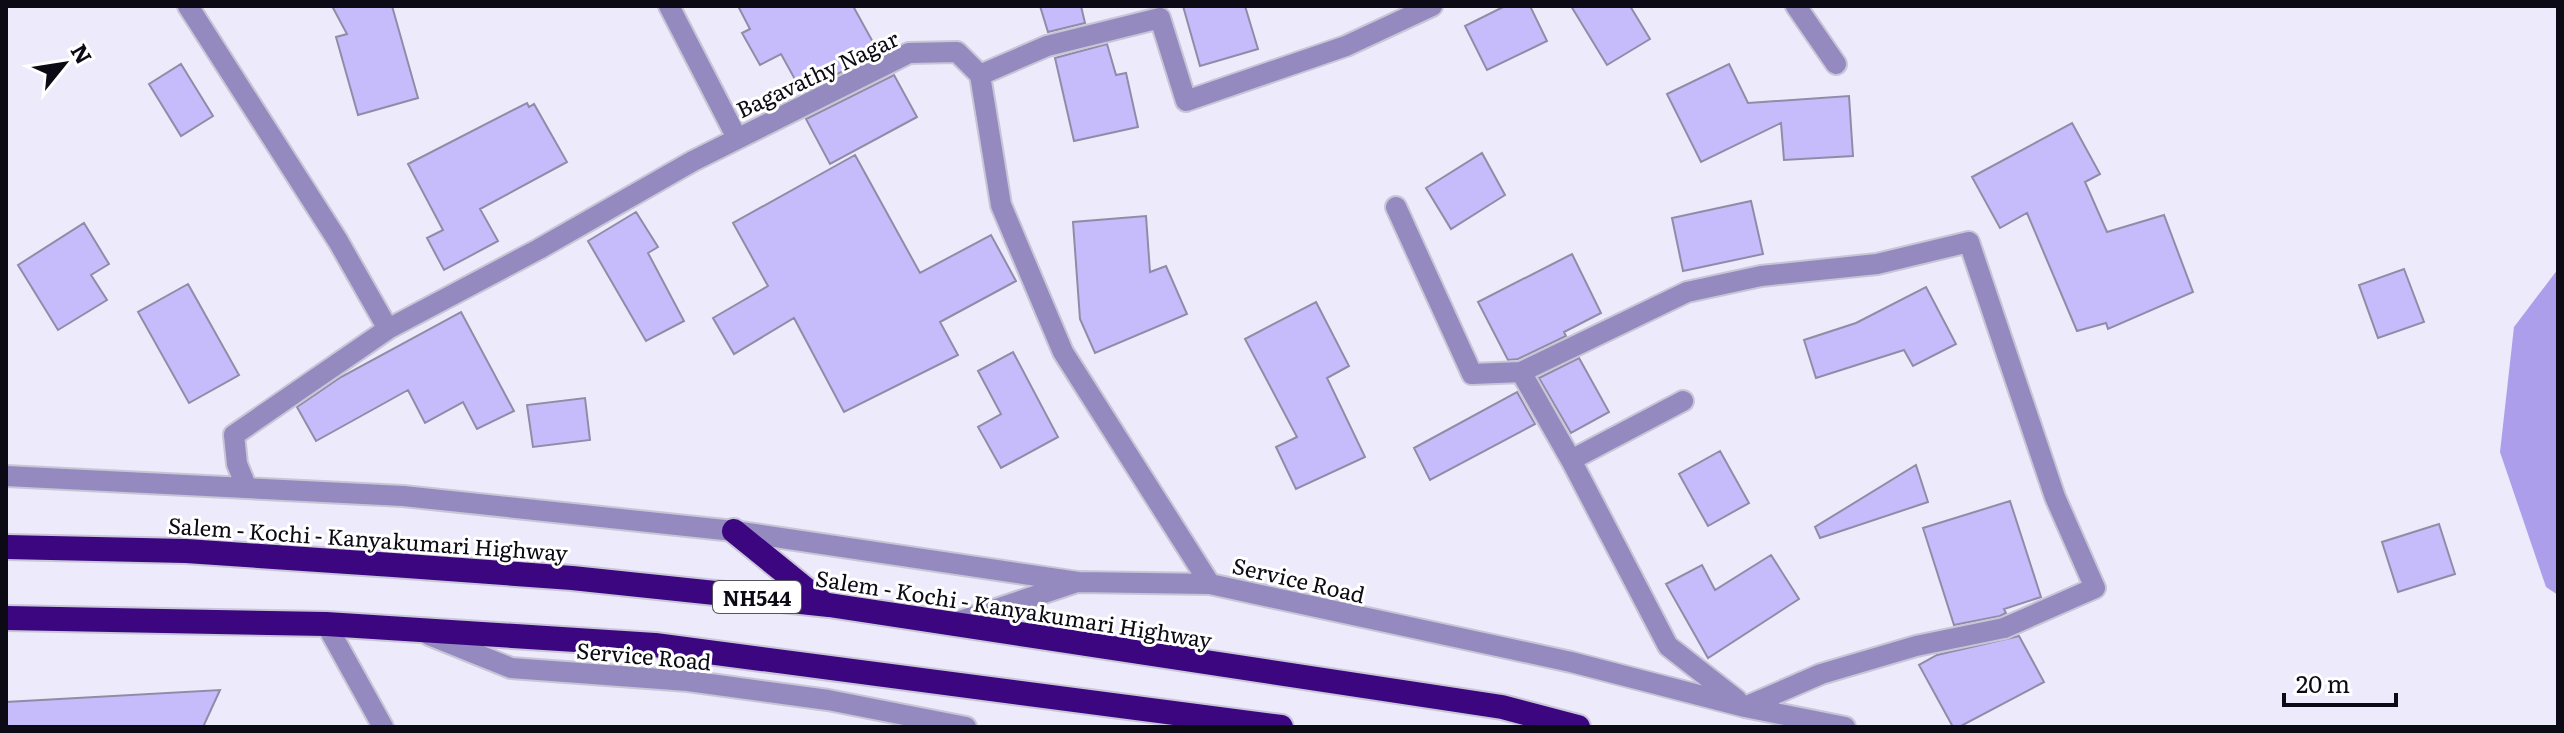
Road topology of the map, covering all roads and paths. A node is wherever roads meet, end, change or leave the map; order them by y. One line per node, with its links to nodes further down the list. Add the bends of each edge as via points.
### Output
1 (188, 6): 10 (street)
2 (669, 6): 8 (street)
3 (1432, 6): 5 (street, via 1346,46 1186,101)
4 (1796, 6): 6 (street)
5 (1158, 12): 7 (street, via 1047,46)
6 (1836, 64)
7 (980, 75): 8 (street, Bagavathy Nagar, via 957,52 909,53); 19 (street, via 1001,205 1063,352)
8 (737, 138): 10 (street, Bagavathy Nagar)
9 (1396, 207): 11 (street, via 1472,374)
10 (388, 329): 15 (street, Bagavathy Nagar, via 234,435)
11 (1521, 372): 13 (street); 25 (street, via 1687,292 1761,276 1877,264 1969,242 2055,497 2095,588 2004,628 1821,674)
12 (1683, 401): 13 (street)
13 (1571, 460): 25 (street, via 1668,646)
14 (6, 476): 15 (street, Service Road)
15 (246, 486): 16 (street, Service Road, via 419,497)
16 (734, 531): 18 (street, Service Road); 20 (highway)
17 (6, 547): 20 (highway, Salem - Kochi - Kanyakumari Highway / NH544, via 186,551 422,567)
18 (1078, 582): 19 (street, Service Road); 22 (street)
19 (1210, 584): 25 (street, Service Road, via 1571,662)
20 (824, 604): 22 (highway, Salem - Kochi - Kanyakumari Highway / NH544)
21 (6, 618): 23 (highway)
22 (954, 623): 29 (highway, Salem - Kochi - Kanyakumari Highway / NH544, via 1502,707)
23 (326, 624): 24 (highway); 26 (street)
24 (417, 630): 27 (street, Service Road, via 511,668 704,683); 28 (highway, via 655,645)
25 (1745, 707): 30 (street, Service Road)
26 (383, 727)
27 (966, 727)
28 (1281, 727)
29 (1578, 727)
30 (1845, 727)

